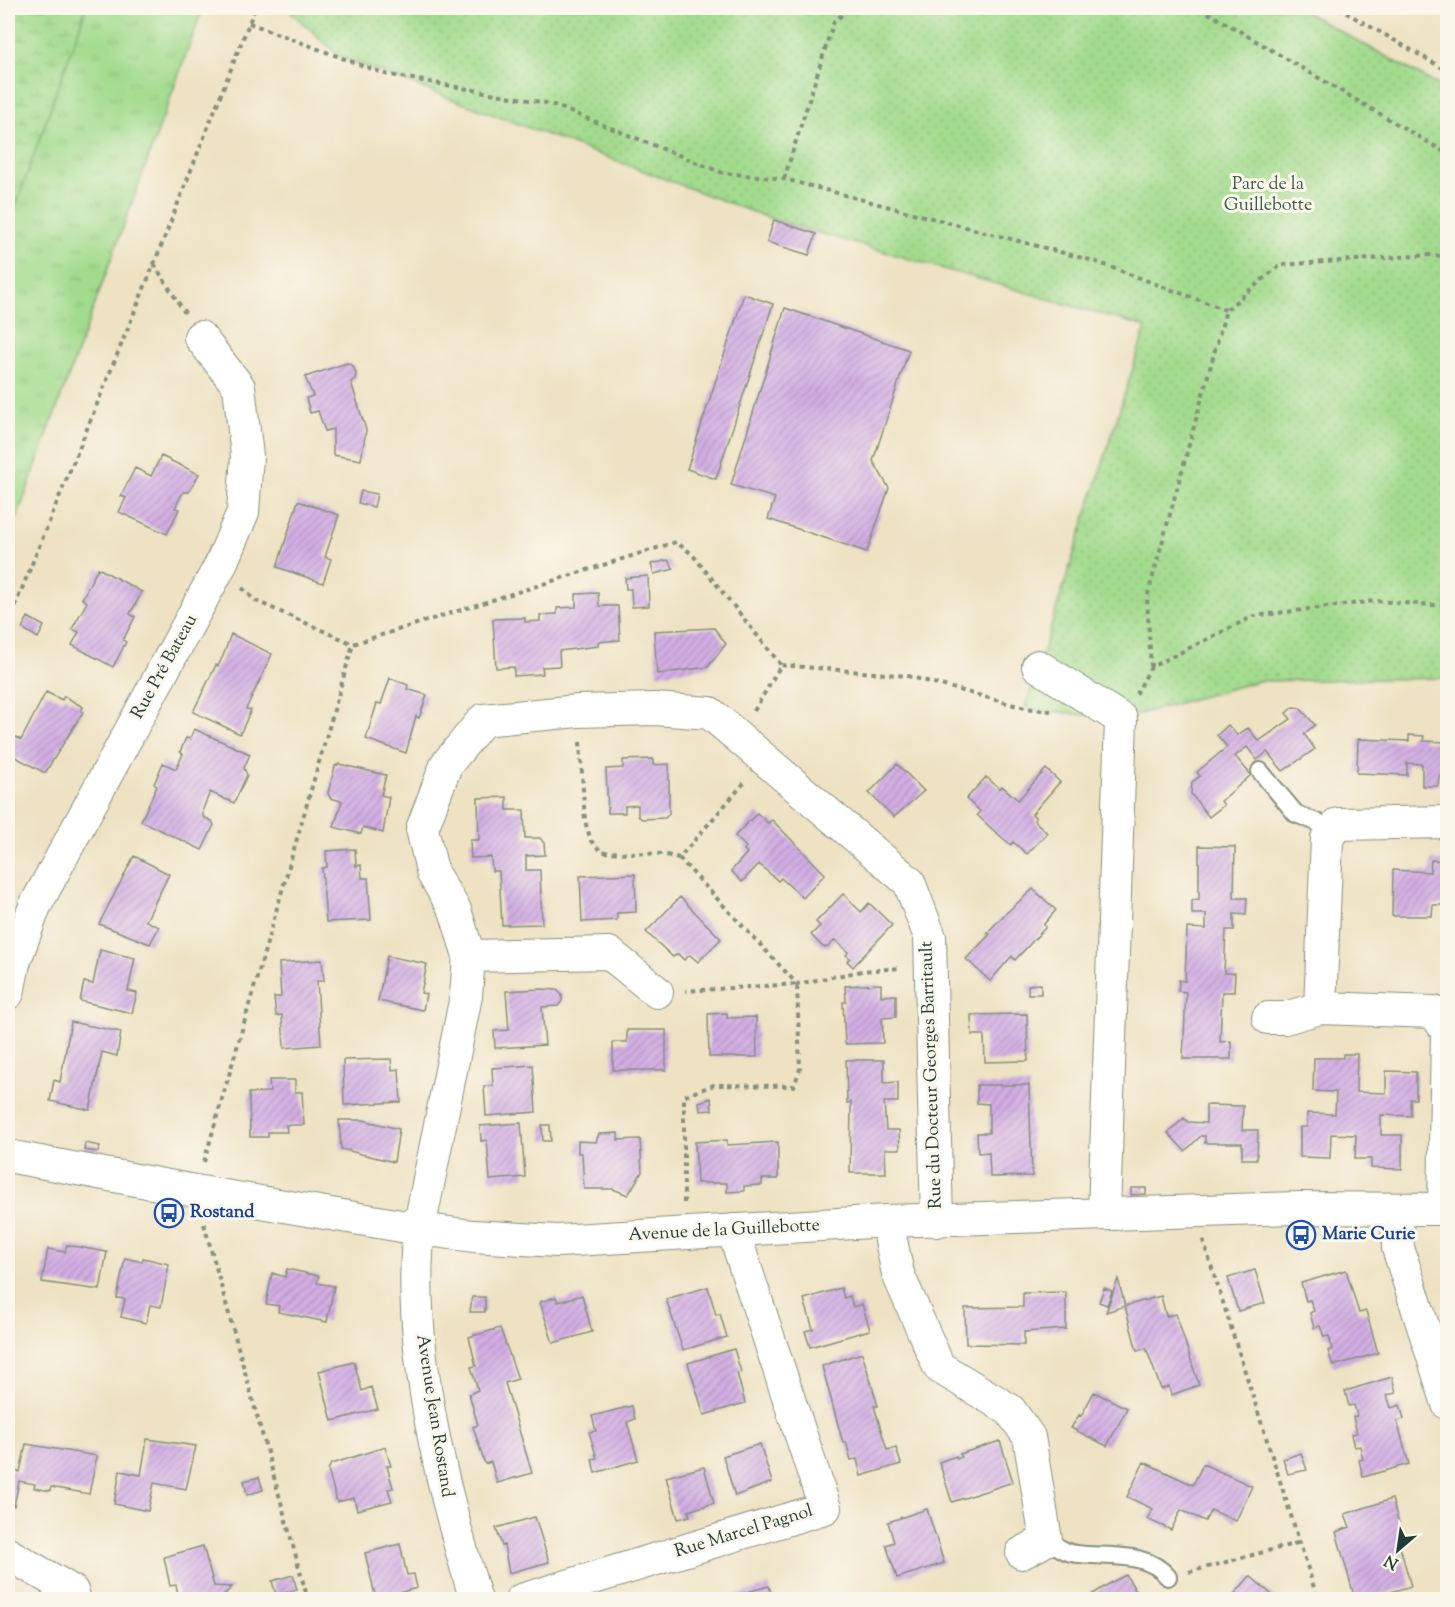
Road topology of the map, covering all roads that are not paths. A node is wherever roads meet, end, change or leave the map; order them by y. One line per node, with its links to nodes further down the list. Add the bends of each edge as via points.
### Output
1 (200, 337): 8 (street, Rue Pré Bateau, via 239,387 247,456 243,512 220,566 35,906 14,963)
2 (1038, 666): 14 (street, via 1121,719)
3 (1260, 771): 5 (lane, via 1296,814)
4 (1448, 822): 5 (street, via 1338,824)
5 (1334, 829): 9 (street, via 1327,838)
6 (469, 956): 7 (street, via 609,953); 16 (street, Rue du Docteur Georges Barritault, via 455,910 433,874 422,830 446,765 483,720 578,711 655,709 710,713 909,882 930,937); 17 (street, Rue du Docteur Georges Barritault, via 466,996)
7 (657, 992)
8 (8, 993)
9 (1320, 1008): 10 (street, via 1285,1018); 13 (street, via 1434,1012 1447,1031)
10 (1269, 1018)
11 (8, 1156): 17 (street, Avenue de la Guillebotte)
12 (1397, 1209): 13 (street, Avenue de la Guillebotte); 14 (street, Avenue de la Guillebotte); 19 (street, via 1398,1248)
13 (1446, 1209)
14 (1104, 1213): 16 (street, Avenue de la Guillebotte)
15 (887, 1221): 16 (street, Avenue de la Guillebotte); 18 (street, Avenue de la Guillebotte); 20 (street, via 898,1274 939,1367 1010,1410 1029,1437)
16 (937, 1221)
17 (419, 1229): 18 (street, Avenue de la Guillebotte, via 557,1241); 24 (street, Avenue Jean Rostand, via 415,1266 421,1356 451,1517)
18 (733, 1230): 25 (street, Rue Marcel Pagnol, via 825,1508)
19 (1448, 1404)
20 (1034, 1547): 22 (lane, via 1123,1557 1160,1567)
21 (8, 1554): 23 (street, via 72,1591)
22 (1168, 1577)
23 (75, 1599)
24 (476, 1599)
25 (521, 1599)

